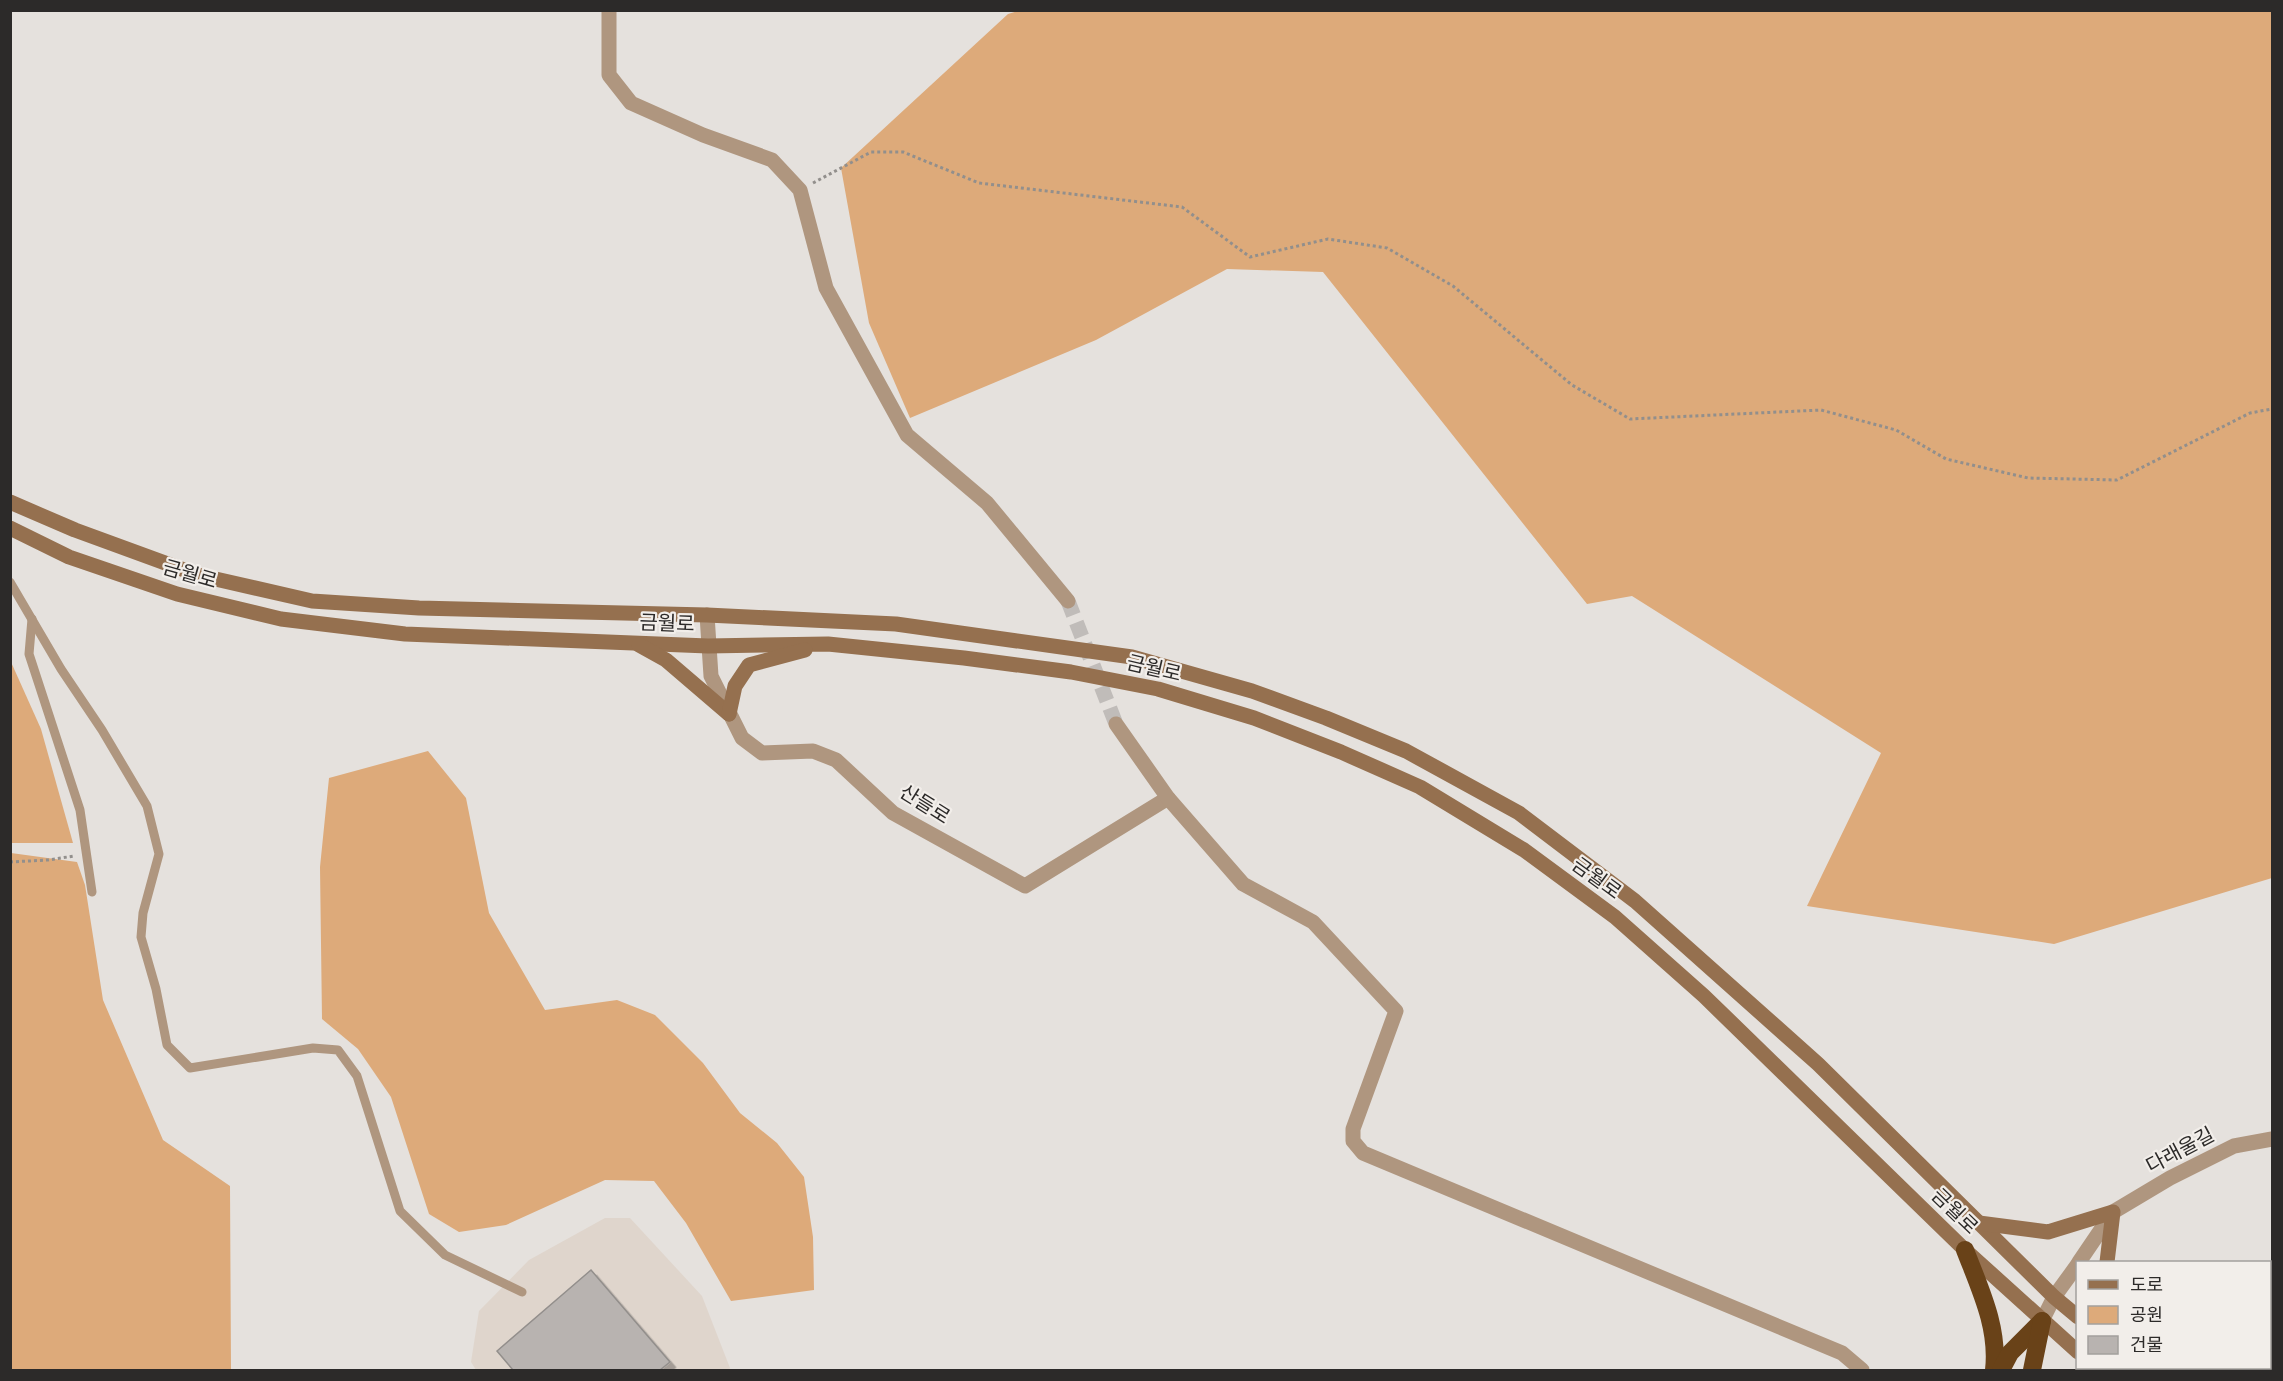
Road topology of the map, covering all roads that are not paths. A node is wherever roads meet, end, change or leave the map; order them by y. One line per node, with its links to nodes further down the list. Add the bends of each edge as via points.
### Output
1 (609, 10): 5 (street, via 609,75 631,103 702,135 772,160 800,190 826,288 907,435 987,503)
2 (10, 502): 6 (main road, 금월로, via 198,575 312,601 419,608)
3 (10, 528): 8 (main road, 금월로, via 69,557 177,594 281,619 405,634)
4 (10, 582): 7 (lane)
5 (1068, 601)
6 (706, 615): 10 (street, 산들로); 17 (main road, 금월로, via 896,624 1132,657 1252,691 1406,751 1519,813 1635,901 1818,1064)
7 (32, 619): 14 (lane, via 29,654 80,810); 22 (lane, via 147,806 159,854 143,913 141,937 167,1045 190,1068 303,1049 338,1050 357,1076 400,1211 445,1255)
8 (633, 643): 10 (main road, 금월로); 11 (main road, via 666,660)
9 (828, 644): 10 (main road, 금월로); 11 (main road, via 749,665 735,686); 18 (main road, 금월로, via 1060,670 1158,689 1254,718 1420,787 1524,850 1615,917 1704,996)
10 (708, 646): 11 (street, 산들로, via 711,676)
11 (729, 714): 13 (street, 산들로, via 742,738 762,753 813,751 836,760 893,813 1025,886)
12 (1116, 724): 13 (street)
13 (1168, 798): 27 (street, via 1243,884 1314,922 1396,1011 1353,1129 1353,1141 1363,1152 1842,1353)
14 (92, 892)
15 (2272, 1139): 16 (street, 다래울길, via 2234,1146)
16 (2113, 1212): 17 (main road, via 2048,1232); 19 (street); 20 (main road)
17 (1979, 1223): 23 (main road, 금월로)
18 (1965, 1250): 25 (main road, 금월로); 28 (highway, via 1988,1310 1996,1355)
19 (2079, 1261)
20 (2107, 1261)
21 (2076, 1266): 23 (street)
22 (522, 1292)
23 (2054, 1297): 24 (main road, 금월로); 25 (street)
24 (2076, 1315)
25 (2042, 1321): 26 (main road, 금월로); 29 (highway, via 2010,1353); 30 (highway)
26 (2076, 1350)
27 (1862, 1371)
28 (1994, 1371)
29 (2001, 1371)
30 (2032, 1371)

